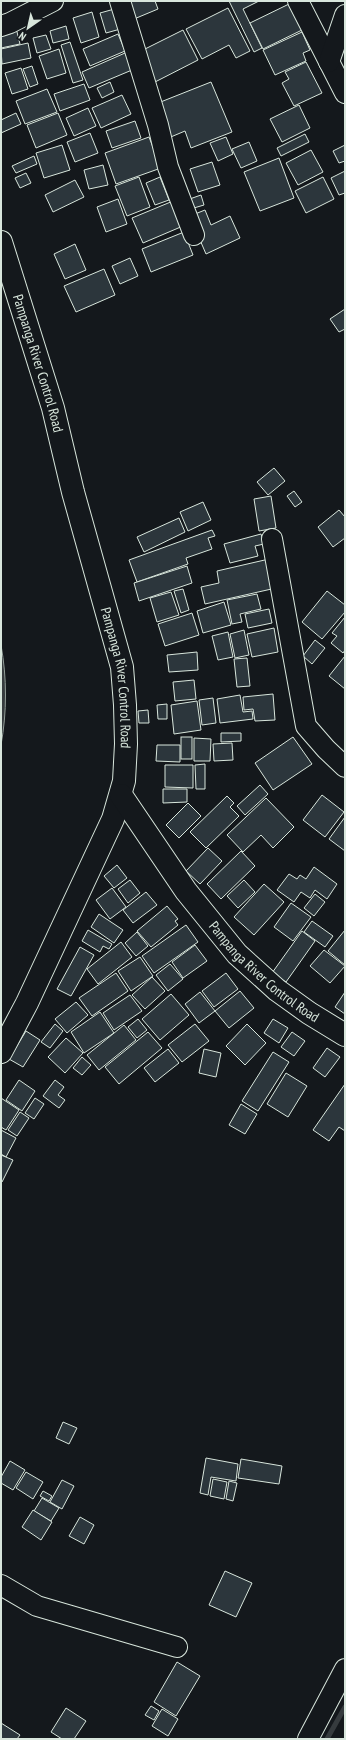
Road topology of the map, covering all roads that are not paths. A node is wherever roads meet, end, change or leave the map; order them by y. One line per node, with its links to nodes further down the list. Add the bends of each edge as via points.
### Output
1 (53, 1): 5 (street)
2 (120, 1): 8 (street, via 156,118 168,167)
3 (298, 1): 6 (street)
4 (345, 15): 6 (street)
5 (1, 26)
6 (329, 62): 7 (street)
7 (345, 93)
8 (194, 235)
9 (1, 242): 12 (main road, Pampanga River Control Road, via 53,408 73,492 122,667 126,744)
10 (272, 539): 11 (street, via 306,726)
11 (345, 767)
12 (121, 795): 13 (main road, Pampanga River Control Road, via 186,891 237,954 277,990 308,1013); 14 (main road, via 113,819 27,1003)
13 (345, 1035)
14 (1, 1052)
15 (1, 1585): 16 (street, via 37,1606)
16 (177, 1647)
17 (345, 1669): 18 (street)
18 (308, 1739)

